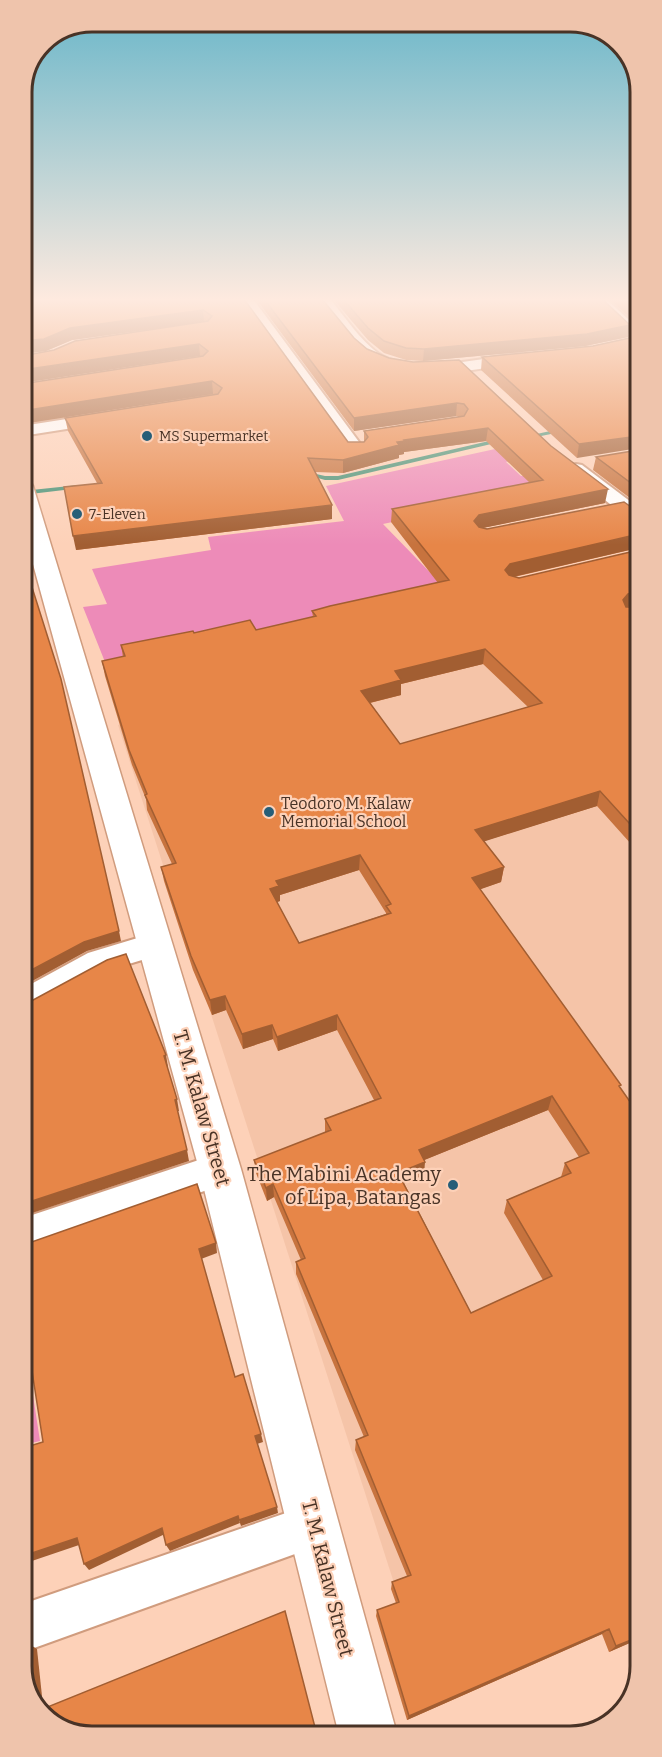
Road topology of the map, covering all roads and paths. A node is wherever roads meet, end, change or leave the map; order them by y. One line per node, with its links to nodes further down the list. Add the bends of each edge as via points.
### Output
1 (308, 381): 4 (street, via 352,445)
2 (123, 415): 3 (street)
3 (32, 429)
4 (369, 435)
5 (594, 462): 6 (street, via 568,463)
6 (630, 510)
7 (601, 511): 8 (street)
8 (630, 512)
9 (32, 532): 10 (street, T. M. Kalaw Street)
10 (154, 945): 11 (street, via 99,962); 12 (street, T. M. Kalaw Street)
11 (32, 999)
12 (220, 1169): 13 (street); 14 (street, T. M. Kalaw Street)
13 (32, 1233)
14 (315, 1525): 15 (street); 16 (street, T. M. Kalaw Street)
15 (32, 1625)
16 (366, 1726)

